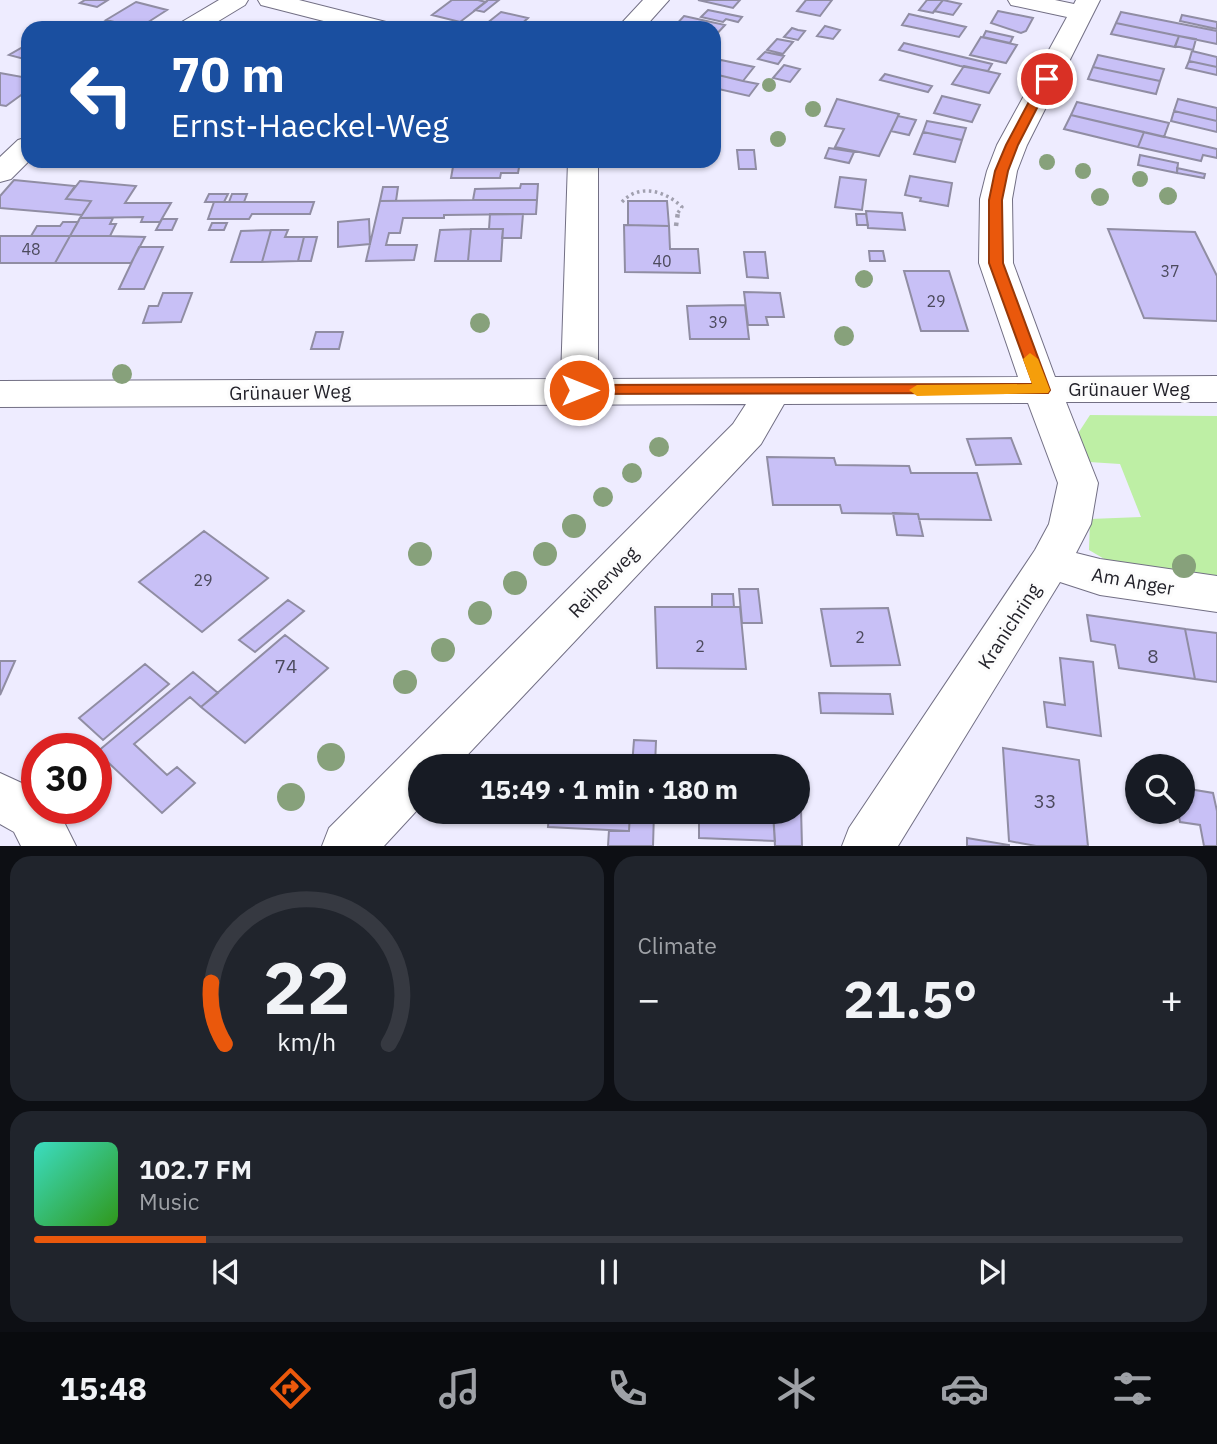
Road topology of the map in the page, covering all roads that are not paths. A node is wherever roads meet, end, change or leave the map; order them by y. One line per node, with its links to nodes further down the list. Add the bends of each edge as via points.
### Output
1 (236, 0): 6 (street)
2 (270, 0): 7 (street)
3 (657, 0): 8 (street)
4 (1020, 0): 5 (street)
5 (1085, 6): 14 (street, Kranichring, via 1012,145 996,200 996,263)
6 (201, 21)
7 (354, 21)
8 (637, 21)
9 (21, 153): 11 (street)
10 (583, 172): 13 (street)
11 (0, 173)
12 (1217, 389): 14 (street, Grünauer Weg)
13 (579, 390): 15 (street, Grünauer Weg); 16 (street, Grünauer Weg)
14 (1042, 390): 15 (street, Grünauer Weg); 17 (street, Kranichring, via 1078,483 1070,524)
15 (773, 391): 19 (street, Reiherweg, via 747,434)
16 (0, 394)
17 (1050, 562): 18 (street, Am Anger, via 1100,577); 24 (street, Kranichring)
18 (1217, 594)
19 (437, 754)
20 (408, 784): 23 (street)
21 (0, 797): 22 (street, via 32,815)
22 (50, 845)
23 (348, 845)
24 (868, 845)

